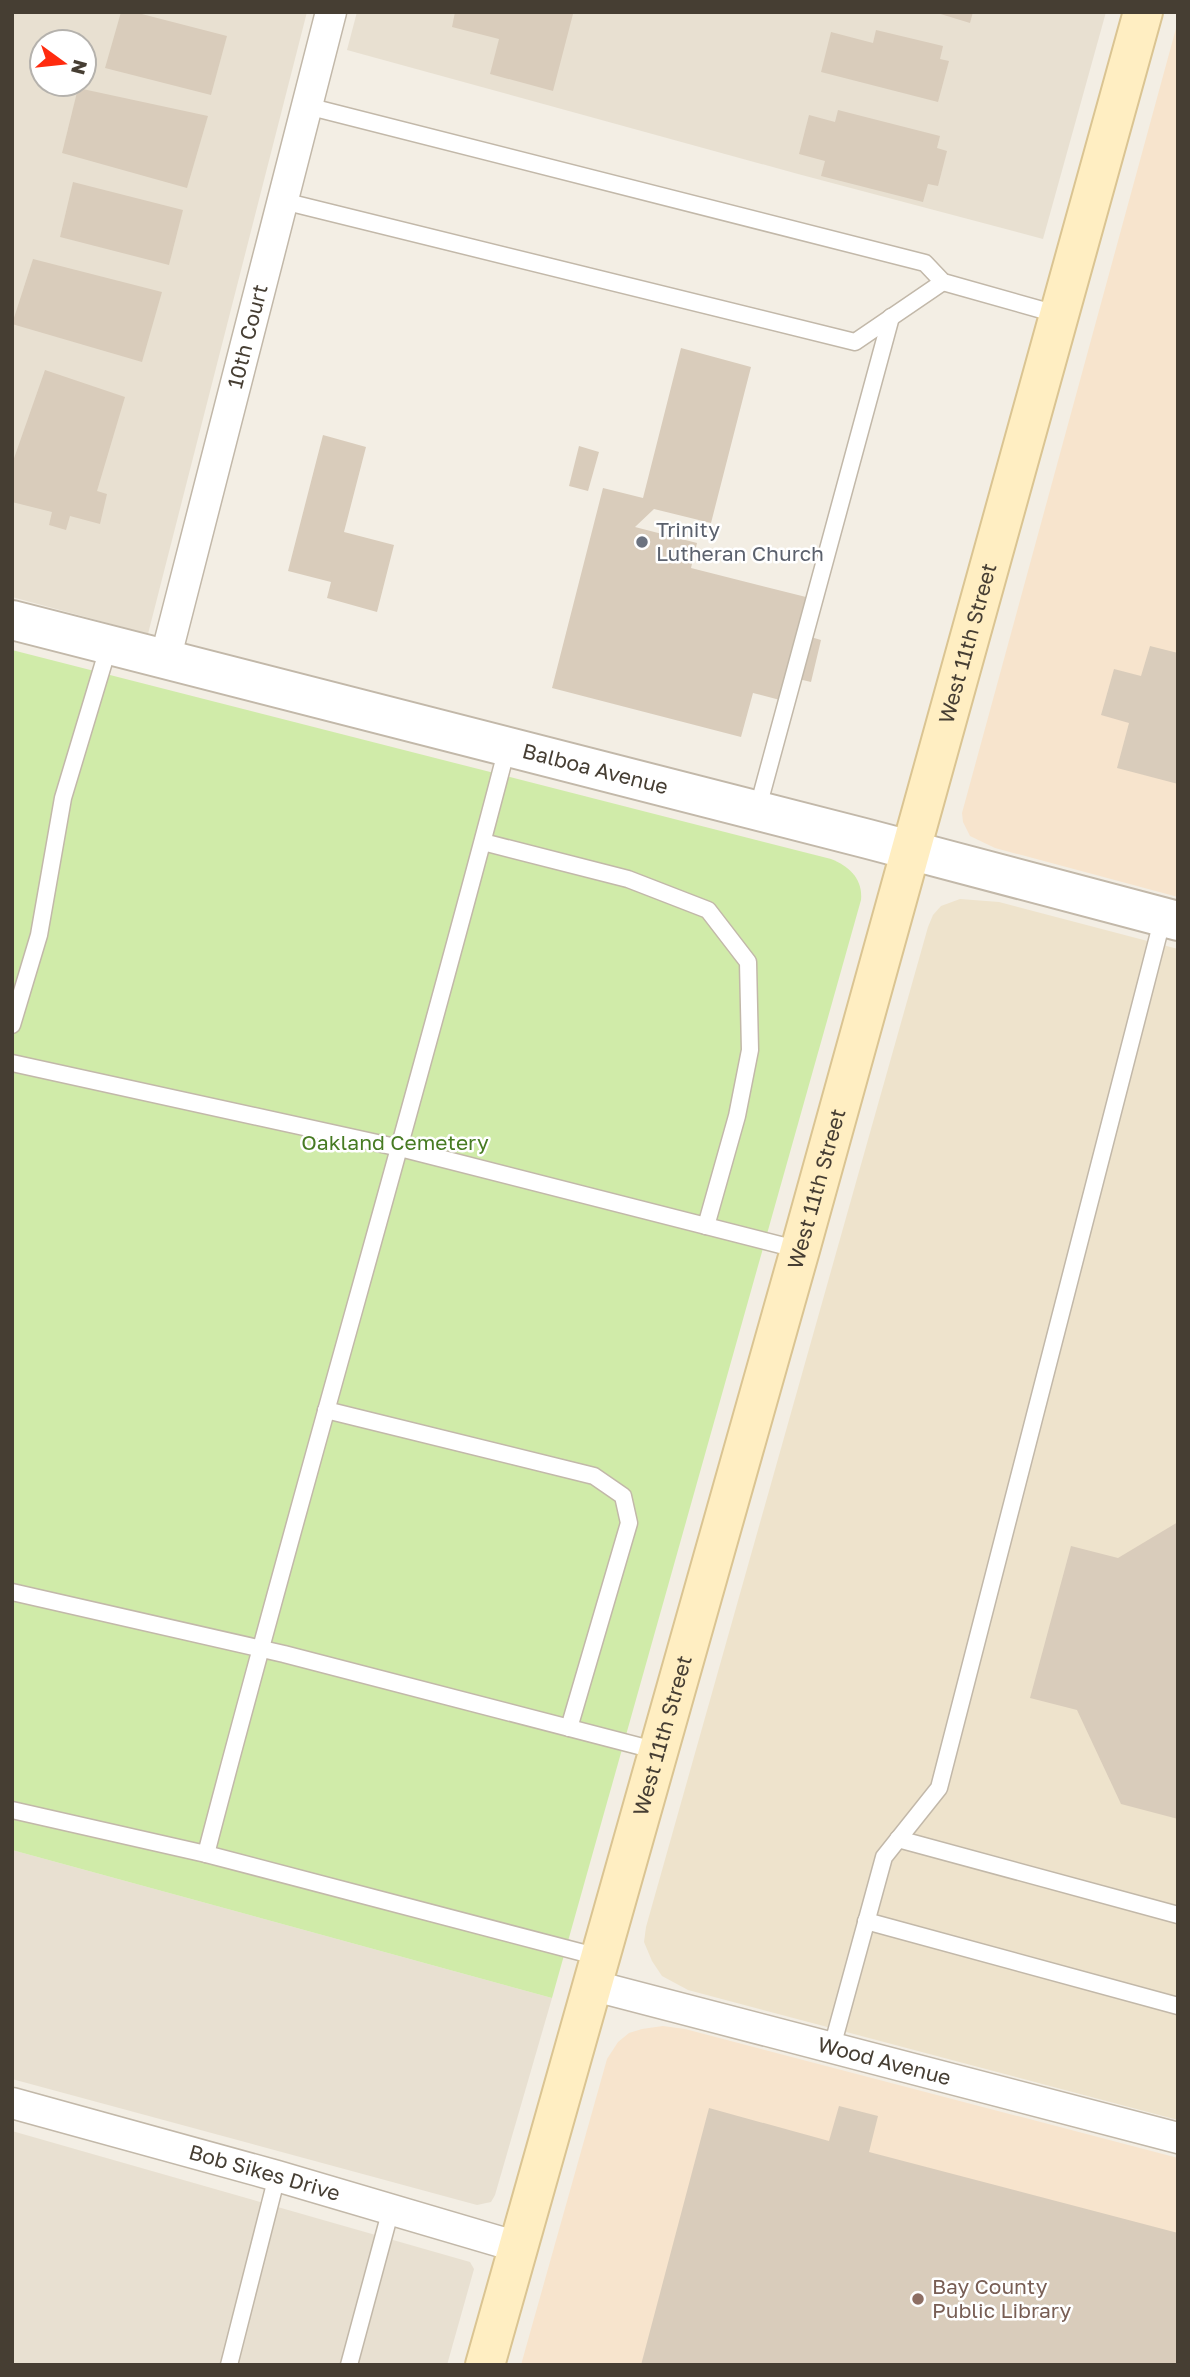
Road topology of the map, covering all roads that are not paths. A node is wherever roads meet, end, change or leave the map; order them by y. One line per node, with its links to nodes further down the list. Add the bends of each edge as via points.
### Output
1 (331, 12): 3 (street, 10th Court)
2 (1143, 12): 6 (main road, West 11th Street)
3 (307, 106): 4 (street, 10th Court); 5 (lane, via 925,263)
4 (283, 201): 7 (lane, via 855,342); 10 (street, 10th Court)
5 (943, 282): 6 (lane); 7 (lane)
6 (1060, 315): 14 (main road, West 11th Street)
7 (891, 317): 12 (lane)
8 (12, 620): 9 (street, Balboa Avenue)
9 (108, 645): 10 (street, Balboa Avenue); 16 (lane, via 63,798 39,935)
10 (165, 660): 11 (street, Balboa Avenue)
11 (508, 748): 12 (street, Balboa Avenue); 13 (lane)
12 (757, 811): 14 (street, Balboa Avenue)
13 (483, 842): 18 (lane); 19 (lane, via 628,880 708,910 748,962 750,1050)
14 (910, 851): 15 (street, Balboa Avenue); 20 (main road, West 11th Street)
15 (1170, 919): 27 (lane, via 939,1788)
16 (12, 1026)
17 (12, 1063): 18 (lane)
18 (400, 1148): 19 (lane); 21 (lane)
19 (706, 1226): 20 (lane)
20 (800, 1250): 25 (main road, West 11th Street)
21 (326, 1410): 23 (lane); 24 (lane, via 594,1476 623,1496 629,1523)
22 (12, 1592): 23 (lane)
23 (260, 1648): 24 (lane); 28 (lane)
24 (569, 1728): 25 (lane)
25 (658, 1751): 31 (main road, West 11th Street)
26 (12, 1810): 28 (lane)
27 (898, 1839): 29 (lane); 30 (lane, via 884,1857)
28 (206, 1854): 31 (lane)
29 (1178, 1916)
30 (866, 1921): 32 (lane); 33 (lane)
31 (595, 1971): 33 (street, Wood Avenue); 38 (main road, West 11th Street)
32 (1178, 2006)
33 (831, 2047): 35 (street, Wood Avenue)
34 (12, 2103): 36 (street, Bob Sikes Drive)
35 (1178, 2138)
36 (277, 2176): 37 (street, Bob Sikes Drive); 39 (lane)
37 (391, 2209): 38 (street, Bob Sikes Drive); 40 (lane)
38 (518, 2246): 41 (main road, West 11th Street)
39 (229, 2365)
40 (349, 2365)
41 (485, 2365)

